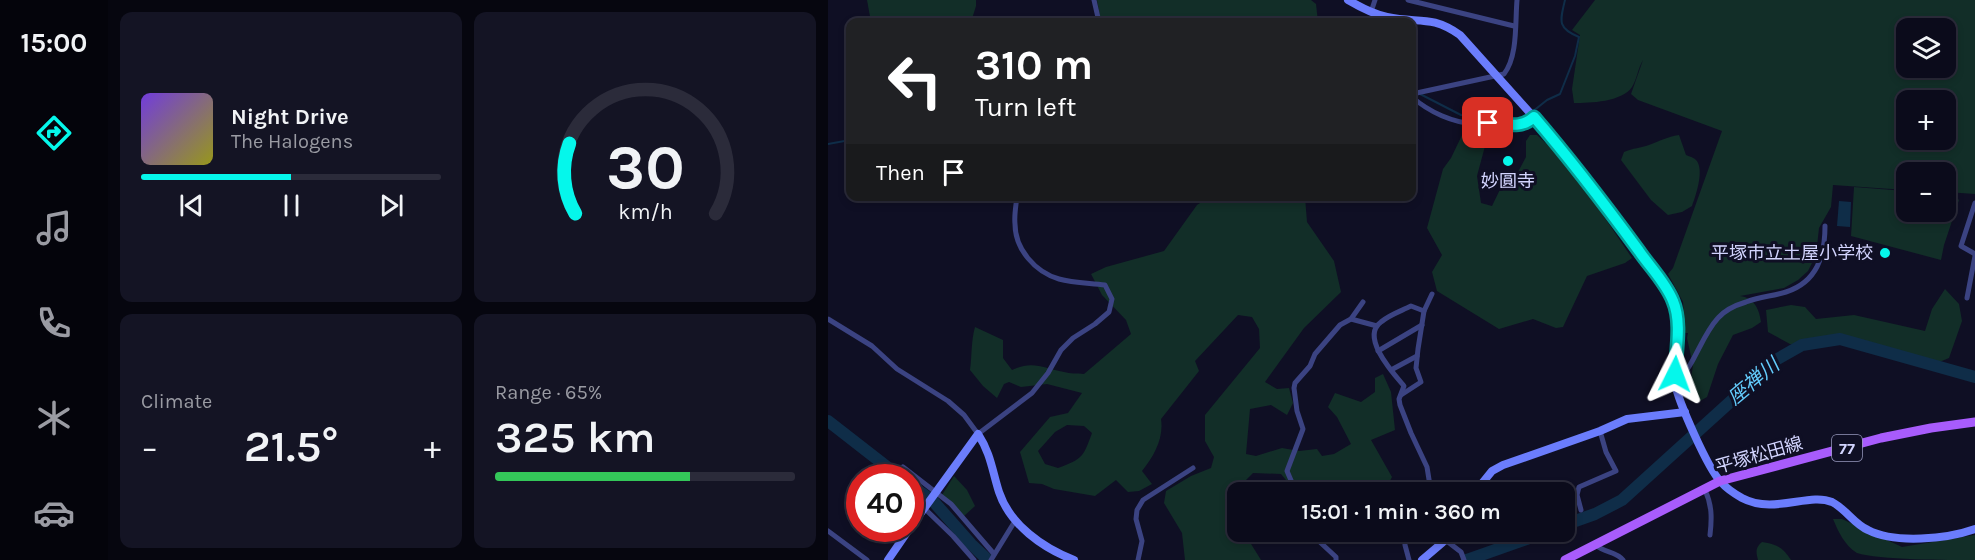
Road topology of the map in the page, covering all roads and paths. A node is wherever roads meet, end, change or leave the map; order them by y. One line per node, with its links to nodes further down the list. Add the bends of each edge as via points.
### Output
1 (1094, 0): 7 (street)
2 (1348, 0): 6 (street)
3 (1375, 0): 6 (street)
4 (1408, 0): 10 (street)
5 (1517, 0): 10 (street)
6 (1371, 12): 8 (street)
7 (1098, 18)
8 (1397, 18)
9 (1416, 20): 11 (street, via 1449,27)
10 (1514, 26): 11 (street, via 1510,66)
11 (1497, 76): 12 (street); 14 (street)
12 (1416, 94)
13 (1416, 98): 14 (street, via 1441,115 1460,122 1515,126 1522,125)
14 (1531, 114): 30 (street, via 1565,153 1671,296 1678,326)
15 (1017, 201): 35 (street, via 1017,241 1025,256 1055,278 1105,285 1112,299 1109,312 1073,338 1032,393)
16 (1975, 203): 18 (street, via 1961,246)
17 (1825, 226): 30 (street, via 1822,259 1814,272 1787,292 1755,298 1729,309 1718,318 1689,368)
18 (1975, 255): 20 (street)
19 (1432, 294): 22 (street)
20 (1967, 298)
21 (1363, 302): 24 (street)
22 (1424, 311): 25 (street); 26 (street, via 1411,306)
23 (828, 319): 35 (street, via 948,401)
24 (1351, 319): 26 (street); 38 (street, via 1340,325 1295,383 1303,429 1287,471)
25 (1422, 325): 27 (street); 28 (street)
26 (1377, 326): 27 (street)
27 (1378, 351): 29 (street)
28 (1417, 356): 29 (street); 31 (street, via 1421,382)
29 (1391, 370): 31 (street, via 1404,386)
30 (1675, 383): 32 (street)
31 (1401, 394): 39 (street, via 1400,405 1428,467)
32 (1686, 412): 34 (street, via 1627,419); 37 (street)
33 (1975, 422): 37 (main road, 平塚松田線 / 77, via 1881,438)
34 (1600, 431): 40 (street, via 1503,465 1492,471); 45 (street, via 1616,471 1579,488)
35 (978, 434): 43 (street); 46 (street, via 988,450 1004,505)
36 (1193, 468): 61 (street, via 1143,500 1137,510 1142,541)
37 (1720, 481): 42 (main road, 平塚松田線 / 77); 47 (street, via 1743,498 1766,505 1832,502 1868,531 1881,536 1946,537)
38 (1292, 482)
39 (1430, 482)
40 (1485, 482)
41 (924, 485): 43 (street)
42 (1705, 490): 49 (street, via 1712,516); 54 (main road, 平塚松田線 / 77)
43 (935, 494): 44 (street); 55 (street, via 951,504)
44 (924, 508): 59 (street)
45 (1581, 510)
46 (1015, 521): 55 (street); 60 (street, via 1040,542)
47 (1975, 529)
48 (828, 531): 57 (street)
49 (1710, 535)
50 (900, 542): 58 (street)
51 (1320, 542): 62 (street)
52 (1405, 542): 63 (street)
53 (1442, 543): 56 (street, via 1448,542); 64 (street)
54 (1596, 545): 65 (main road, 平塚松田線 / 77); 66 (street)
55 (993, 557)
56 (1463, 557)
57 (867, 560)
58 (888, 560)
59 (974, 560)
60 (1074, 560)
61 (1138, 560)
62 (1336, 560)
63 (1409, 560)
64 (1422, 560)
65 (1565, 560)
66 (1623, 560)

